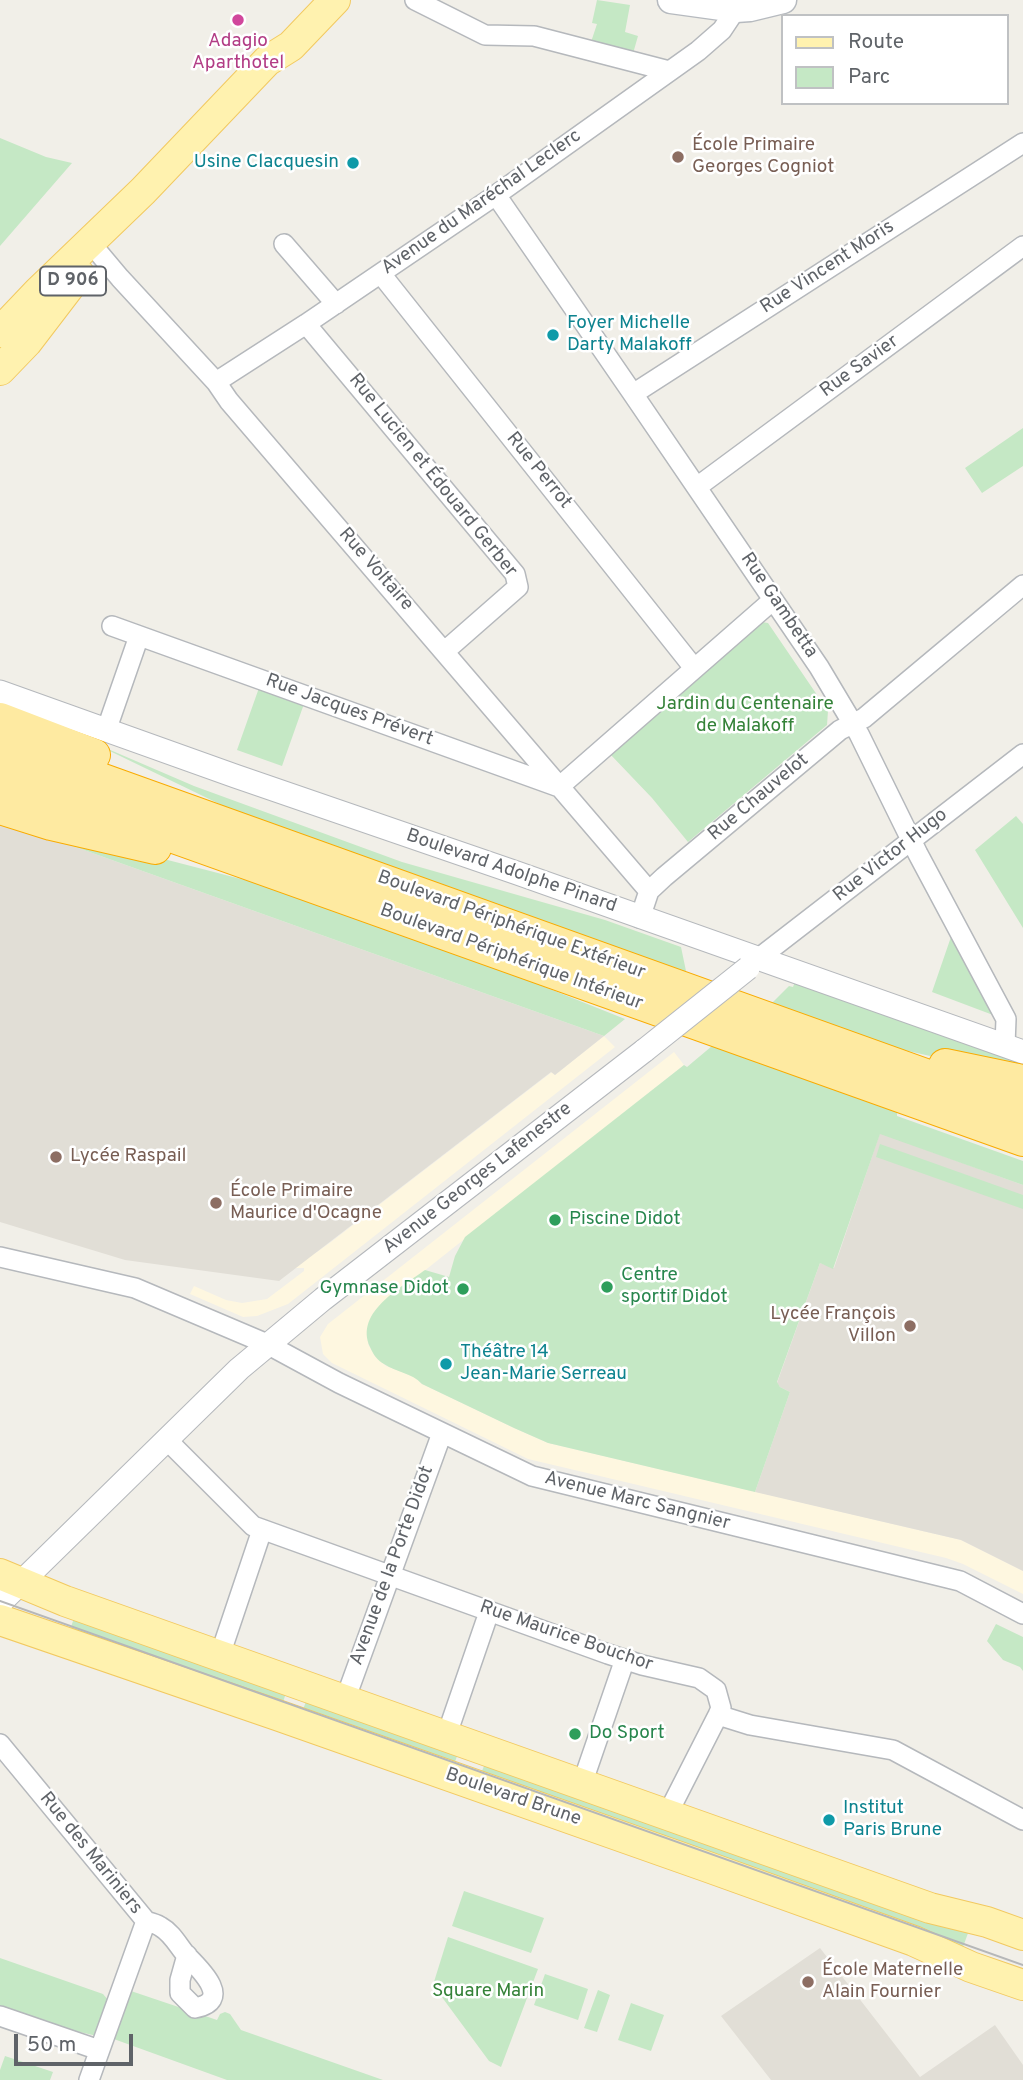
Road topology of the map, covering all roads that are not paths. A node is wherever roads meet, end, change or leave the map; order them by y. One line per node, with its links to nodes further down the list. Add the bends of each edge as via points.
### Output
1 (308, 0): 8 (main road, D 906, via 278,38)
2 (335, 0): 8 (main road, D 906, via 291,46)
3 (415, 0): 9 (street, via 485,35 534,36)
4 (671, 0): 5 (main road)
5 (679, 0): 7 (main road)
6 (783, 0): 7 (main road)
7 (736, 9): 9 (street, Avenue du Maréchal Leclerc, via 722,30)
8 (267, 61): 11 (main road, D 906)
9 (669, 71): 12 (street, Avenue du Maréchal Leclerc)
10 (1023, 143): 22 (street, Rue Vincent Moris)
11 (144, 191): 15 (main road, D 906); 19 (main road, D 906)
12 (496, 195): 16 (street, Avenue du Maréchal Leclerc); 22 (street, Rue Gambetta)
13 (284, 244): 17 (street)
14 (1023, 246): 23 (street, Rue Savier)
15 (99, 253): 20 (main road, D 906); 21 (street, Rue Voltaire)
16 (381, 274): 17 (street, Avenue du Maréchal Leclerc); 29 (street, Rue Perrot)
17 (336, 304): 18 (street, Avenue du Maréchal Leclerc)
18 (306, 324): 21 (street, Avenue du Maréchal Leclerc); 28 (street, Rue Lucien et Édouard Gerber, via 518,580 518,587)
19 (0, 331)
20 (0, 370)
21 (216, 382): 28 (street, Rue Voltaire)
22 (634, 394): 23 (street, Rue Gambetta)
23 (697, 487): 25 (street, Rue Gambetta)
24 (1023, 585): 32 (street, Rue Chauvelot)
25 (774, 600): 29 (street); 32 (street, Rue Gambetta)
26 (112, 626): 27 (street, Rue Jacques Prévert)
27 (139, 636): 33 (street); 37 (street, Rue Jacques Prévert)
28 (444, 651): 37 (street, Rue Voltaire)
29 (694, 668): 37 (street)
30 (0, 692): 33 (street, Boulevard Adolphe Pinard)
31 (0, 719): 39 (highway, via 83,750)
32 (854, 724): 40 (street, Rue Gambetta); 42 (street, Rue Chauvelot, via 840,730)
33 (106, 731): 43 (street, Boulevard Adolphe Pinard)
34 (0, 743): 39 (highway, Boulevard Périphérique Extérieur)
35 (1023, 754): 40 (street, Rue Victor Hugo)
36 (0, 775): 41 (highway, Boulevard Périphérique Intérieur)
37 (559, 787): 42 (street, Rue Voltaire)
38 (0, 808): 41 (highway, via 115,840)
39 (252, 832): 47 (highway, Boulevard Périphérique Extérieur)
40 (912, 842): 44 (street, Rue Victor Hugo); 46 (street, Rue Gambetta, via 1006,1019)
41 (283, 876): 50 (highway, Boulevard Périphérique Intérieur)
42 (649, 891): 43 (street)
43 (640, 918): 44 (street, Boulevard Adolphe Pinard)
44 (754, 963): 46 (street, Boulevard Adolphe Pinard); 52 (street, Avenue Georges Lafenestre, bridge)
45 (1023, 1030): 46 (street)
46 (1014, 1049)
47 (888, 1062): 48 (highway, via 947,1065); 49 (highway, Boulevard Périphérique Extérieur)
48 (1023, 1081)
49 (1023, 1110)
50 (1023, 1140)
51 (0, 1257): 52 (street, Avenue Marc Sangnier, via 135,1288)
52 (267, 1344): 53 (street, Avenue Marc Sangnier); 54 (street, Avenue Georges Lafenestre)
53 (442, 1433): 56 (street, Avenue de la Porte Didot); 60 (street, Avenue Marc Sangnier, via 533,1476 960,1581)
54 (169, 1439): 55 (street, Rue Maurice Bouchor); 57 (street, Avenue Georges Lafenestre)
55 (262, 1530): 56 (street, Rue Maurice Bouchor); 62 (street)
56 (390, 1575): 59 (street, Rue Maurice Bouchor); 64 (street, Avenue de la Porte Didot)
57 (10, 1578): 58 (street, Avenue Georges Lafenestre); 62 (main road, Boulevard Brune)
58 (0, 1603)
59 (489, 1612): 63 (street, Rue Maurice Bouchor); 66 (street)
60 (1023, 1614)
61 (0, 1620): 74 (main road, Boulevard Brune, via 708,1867)
62 (219, 1655): 64 (main road, Boulevard Brune)
63 (625, 1659): 65 (street, Rue Maurice Bouchor, via 710,1684 719,1698); 68 (street)
64 (345, 1700): 66 (main road, Boulevard Brune)
65 (719, 1714): 69 (street); 70 (street, via 750,1725 893,1750)
66 (446, 1737): 68 (main road, Boulevard Brune)
67 (0, 1744): 71 (street, Rue des Mariniers)
68 (582, 1784): 69 (main road, Boulevard Brune)
69 (667, 1815): 72 (main road, Boulevard Brune, via 930,1908)
70 (1023, 1820)
71 (146, 1921): 73 (street, Rue des Mariniers, via 162,1927); 76 (street)
72 (1023, 1934)
73 (187, 1955)
74 (1023, 1985)
75 (0, 2016): 76 (street)
76 (99, 2050): 77 (street)
77 (89, 2080)

